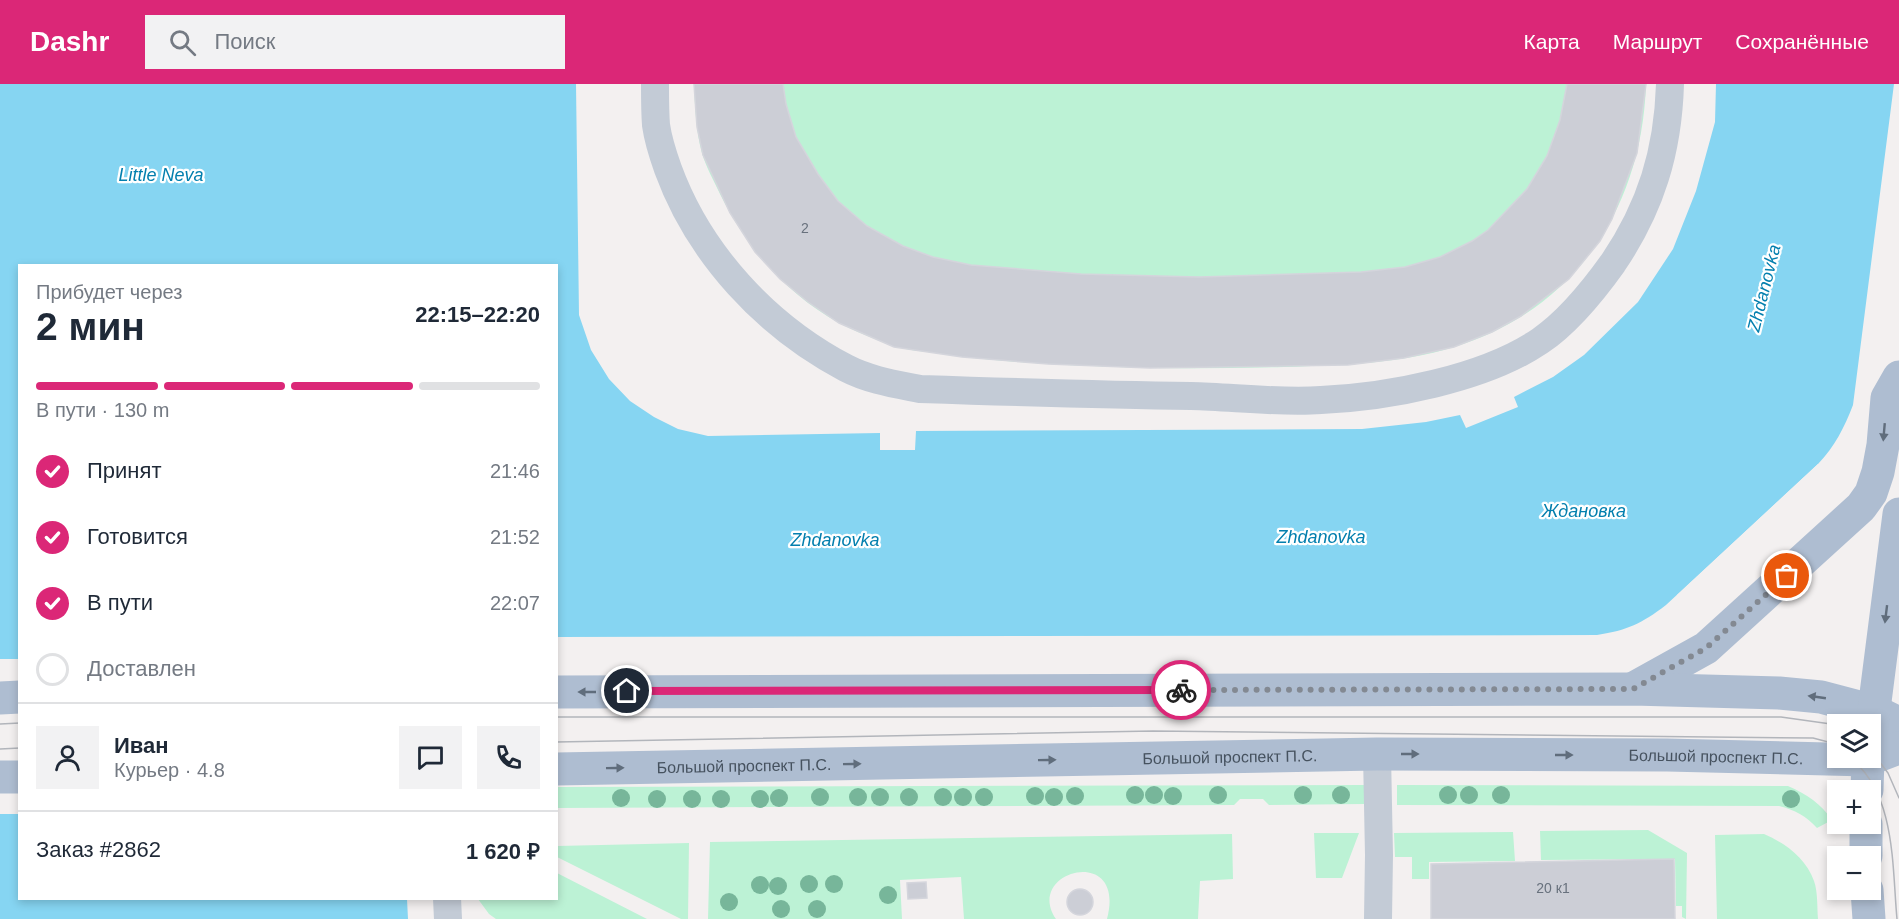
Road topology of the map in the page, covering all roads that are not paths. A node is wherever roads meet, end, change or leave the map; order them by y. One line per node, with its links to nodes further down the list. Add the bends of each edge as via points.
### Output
1 (655, 84): 2 (street, via 656,127 665,160 677,194 700,234 741,288 769,316 795,338 847,369 883,382 920,388 1320,401 1457,378 1502,362 1541,340 1567,317 1597,286 1630,238 1646,202 1668,129)
2 (1670, 84)
3 (1899, 377): 5 (main road, one-way to 5, via 1887,398 1878,472 1861,507 1706,648)
4 (1899, 514): 10 (main road, one-way to 10)
5 (1633, 689): 6 (main road, one-way to 6); 9 (main road, one-way to 5, via 1821,697)
6 (558, 692)
7 (18, 697): 8 (main road)
8 (0, 698)
9 (1839, 714)
10 (1878, 714)
11 (1881, 747): 12 (main road, Большой проспект П.С.)
12 (1899, 748)
13 (1827, 749): 14 (main road, Большой проспект П.С., one-way to 13, via 1667,755)
14 (1377, 754): 15 (main road, Большой проспект П.С., one-way to 14); 21 (street)
15 (558, 769)
16 (0, 777): 17 (main road)
17 (18, 777)
18 (447, 900): 20 (street)
19 (1868, 900): 22 (main road)
20 (448, 919)
21 (1378, 919)
22 (1869, 919)

